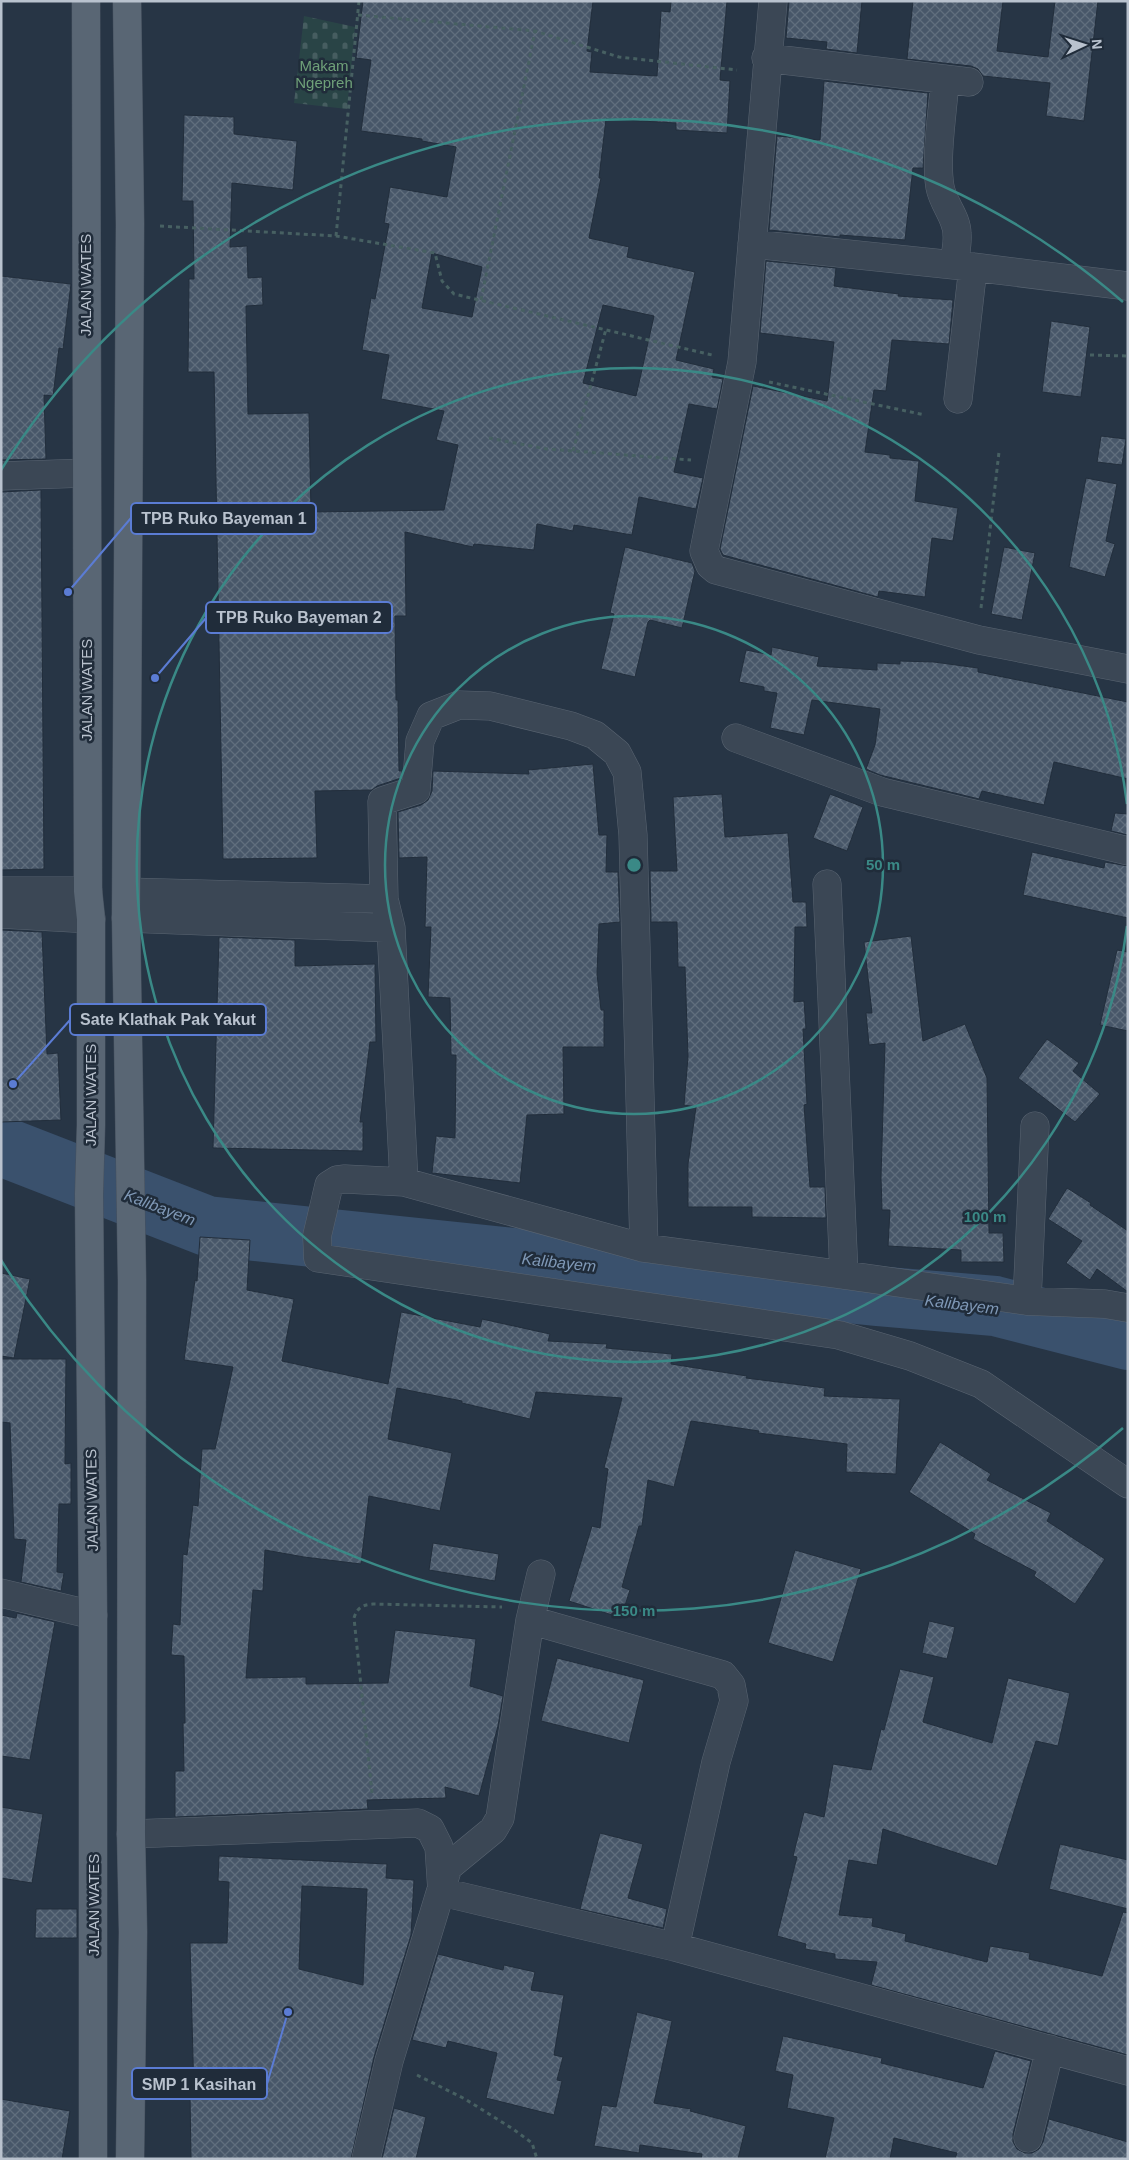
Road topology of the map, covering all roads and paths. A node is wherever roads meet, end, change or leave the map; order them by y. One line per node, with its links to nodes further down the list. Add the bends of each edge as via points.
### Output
1 (86, 1): 24 (main road, JALAN WATES)
2 (127, 1): 8 (main road)
3 (359, 1): 5 (path)
4 (772, 1): 7 (street)
5 (358, 15): 6 (path); 9 (path)
6 (535, 31): 7 (path, via 619,57); 13 (path)
7 (766, 65): 10 (street); 11 (street, via 957,80 938,171 944,203 957,233)
8 (130, 224): 9 (path); 34 (main road)
9 (336, 236): 13 (path, via 435,253 442,281 448,288 454,294)
10 (752, 244): 11 (street); 17 (street)
11 (963, 266): 12 (street); 18 (street)
12 (1128, 286)
13 (481, 300): 14 (path)
14 (606, 329): 17 (path); 21 (path)
15 (1090, 355): 16 (path)
16 (1128, 356)
17 (740, 369): 19 (path); 23 (street)
18 (958, 399)
19 (925, 415)
20 (489, 438): 21 (path)
21 (573, 452): 23 (path)
22 (999, 452): 26 (path)
23 (721, 462): 26 (street, via 704,551 716,570)
24 (86, 474): 25 (street); 32 (main road, JALAN WATES)
25 (1, 476)
26 (979, 640): 27 (street)
27 (1128, 669)
28 (736, 738): 29 (street, via 882,792)
29 (1128, 851)
30 (827, 884): 41 (street)
31 (1, 891): 32 (street)
32 (88, 891): 34 (main road); 36 (main road, JALAN WATES)
33 (384, 899): 34 (street); 37 (street); 40 (street, via 382,801 416,790 420,740 431,716 459,705 490,706 571,726 595,735 617,753 627,772 633,835)
34 (126, 905): 36 (main road); 37 (street); 50 (main road, via 132,1280)
35 (1, 914): 36 (street)
36 (91, 919): 48 (main road, JALAN WATES, via 89,1194)
37 (390, 928): 39 (street)
38 (1035, 1126): 42 (street)
39 (404, 1182): 40 (street); 44 (street, via 345,1179 329,1185 317,1237 318,1258 839,1335 910,1356 981,1384)
40 (644, 1248): 41 (street)
41 (844, 1274): 42 (street)
42 (1026, 1301): 43 (street)
43 (1128, 1308)
44 (1128, 1484)
45 (541, 1574): 47 (street)
46 (1, 1594): 48 (street)
47 (531, 1614): 49 (path, via 373,1604 357,1609 354,1618); 51 (street, via 500,1818 493,1830 448,1867); 52 (street, via 723,1674 731,1685 734,1701 716,1762)
48 (93, 1615): 57 (main road, JALAN WATES)
49 (375, 1824): 50 (street); 51 (street, via 418,1824 430,1829 439,1847)
50 (131, 1834): 58 (main road)
51 (442, 1892): 52 (street); 54 (street)
52 (675, 1947): 53 (street)
53 (1050, 2049): 55 (street); 56 (street)
54 (389, 2061): 59 (street); 60 (path, via 465,2099 512,2129 532,2143)
55 (1128, 2070)
56 (1028, 2138)
57 (93, 2159)
58 (130, 2159)
59 (366, 2159)
60 (537, 2159)

